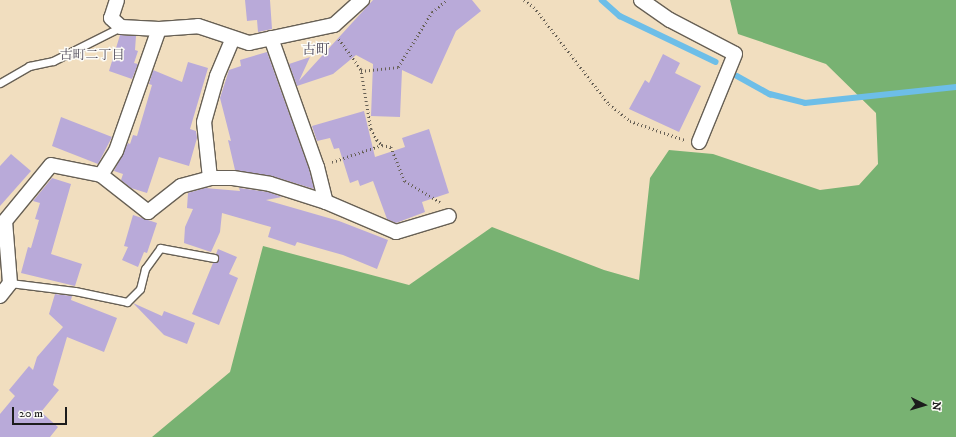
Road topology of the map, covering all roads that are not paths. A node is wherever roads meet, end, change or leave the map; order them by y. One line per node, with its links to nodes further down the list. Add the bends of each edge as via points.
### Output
1 (118, 0): 4 (street, via 111,18)
2 (362, 0): 7 (street, via 334,25)
3 (641, 0): 9 (street, via 670,20 735,54)
4 (121, 27): 5 (street); 8 (lane, via 53,61 30,66)
5 (159, 29): 6 (street, via 198,26); 10 (street, via 116,151)
6 (233, 38): 7 (street, via 249,43); 11 (street, via 217,76 204,122)
7 (271, 38): 12 (street, via 317,167)
8 (0, 82)
9 (699, 142)
10 (101, 176): 11 (street, via 148,212 181,186); 14 (street, via 51,164)
11 (210, 178): 12 (street, via 233,178 270,184)
12 (326, 202): 13 (street, via 396,232)
13 (449, 216)
14 (2, 219): 16 (street)
15 (214, 258): 16 (lane, via 160,248 145,269 140,289 127,302 75,291)
16 (10, 283): 17 (street)
17 (0, 296)

